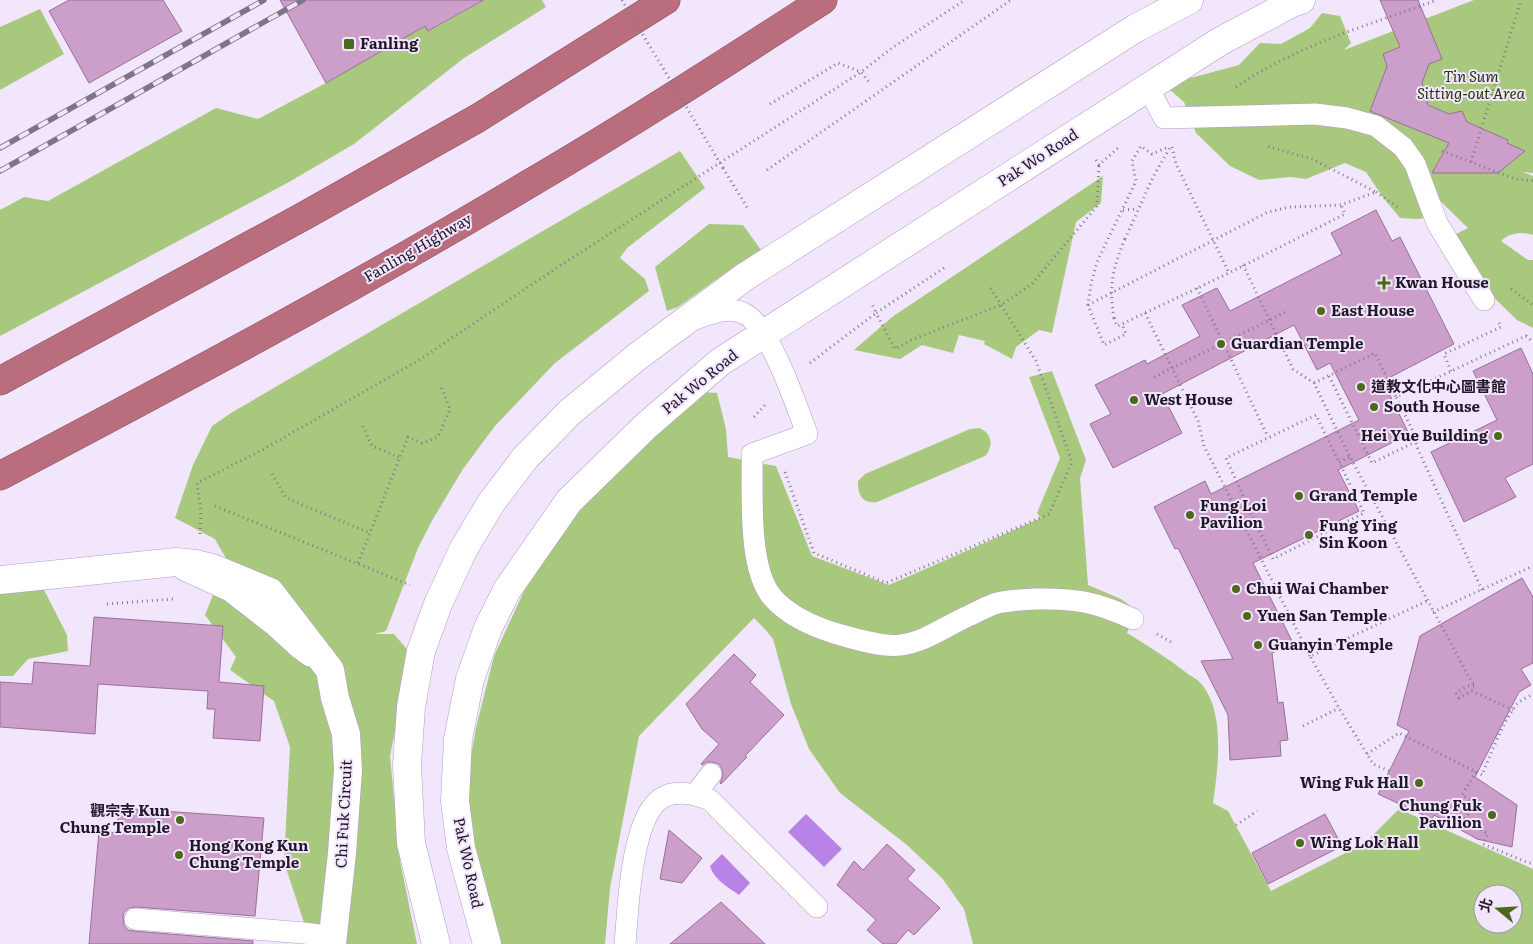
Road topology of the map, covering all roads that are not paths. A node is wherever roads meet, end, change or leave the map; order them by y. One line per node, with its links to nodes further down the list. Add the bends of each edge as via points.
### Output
1 (666, 0): 9 (highway, via 470,122)
2 (823, 0): 10 (highway, Fanling Highway, via 672,98 518,191 355,284)
3 (1189, 0): 7 (main road, via 1136,28 844,213 746,276)
4 (1301, 0): 5 (main road, Pak Wo Road, via 1219,42)
5 (1148, 87): 6 (lane, via 1164,118 1315,114 1376,126 1403,147 1416,164 1437,223); 8 (main road, Pak Wo Road)
6 (1484, 300)
7 (683, 323): 8 (lane, via 732,310 755,320); 18 (main road, via 570,412 525,458 491,503 463,550 438,604 421,651 411,707 407,765 411,843)
8 (764, 334): 12 (lane, via 807,434 752,454 758,568 771,597 784,609 799,619 853,639 899,646 919,641 994,604 1018,600 1080,600); 19 (main road, Pak Wo Road, via 720,362 646,426 569,501 507,590 488,628 470,680 458,739 455,801 461,848)
9 (0, 381)
10 (0, 476)
11 (0, 580): 17 (main road, Chi Fuk Circuit, via 167,563 196,564 270,592 330,670 346,734 348,770)
12 (1133, 619)
13 (711, 774): 14 (lane)
14 (695, 795): 15 (lane, via 710,800); 20 (lane, via 663,797 648,812 633,867)
15 (817, 907)
16 (135, 919): 17 (lane, via 304,933)
17 (333, 941)
18 (436, 944)
19 (487, 944)
20 (625, 944)

